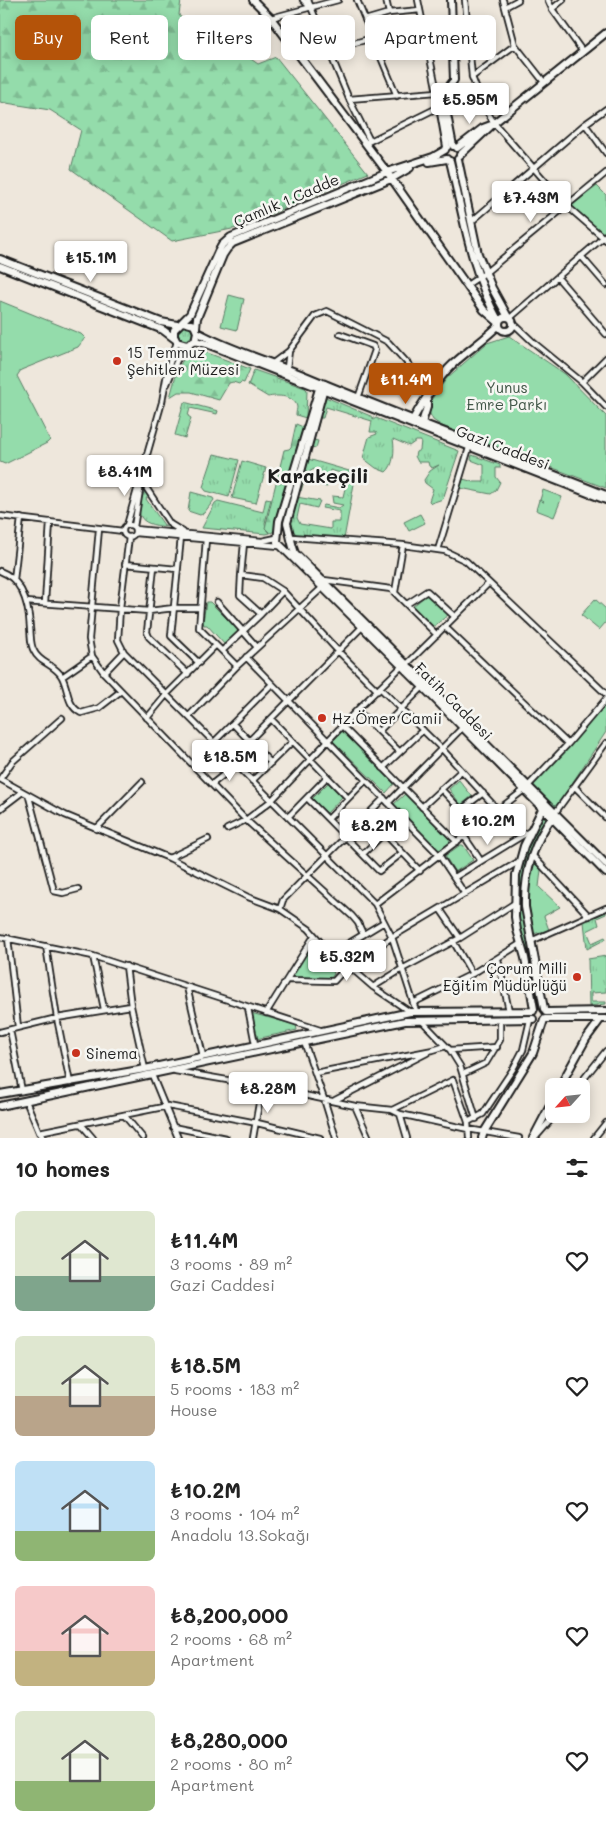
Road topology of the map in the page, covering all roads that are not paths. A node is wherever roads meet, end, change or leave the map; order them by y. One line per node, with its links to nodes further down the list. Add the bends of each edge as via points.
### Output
1 (253, 0): 19 (main road)
2 (302, 0): 15 (street)
3 (308, 0): 15 (street)
4 (338, 0): 15 (street)
5 (357, 0): 23 (street)
6 (386, 0): 18 (street)
7 (418, 0): 17 (street)
8 (450, 0): 31 (main road, via 454,80 448,88)
9 (465, 0): 29 (street)
10 (503, 0): 14 (street)
11 (518, 0): 14 (street)
12 (548, 0): 16 (street)
13 (563, 0): 16 (street)
14 (505, 6): 25 (street)
15 (311, 8): 20 (street); 22 (street)
16 (552, 9): 26 (street)
17 (420, 10): 18 (street); 31 (street)
18 (389, 12): 21 (street)
19 (268, 15)
20 (314, 15)
21 (380, 15)
22 (271, 18): 38 (main road)
23 (365, 20)
24 (606, 33): 26 (main road)
25 (515, 45): 29 (street); 30 (street)
26 (583, 52): 30 (main road)
27 (334, 60): 33 (street)
28 (381, 60): 32 (street)
29 (472, 77): 36 (street)
30 (544, 82): 36 (main road)
31 (437, 92): 32 (street); 34 (main road); 39 (main road, via 444,104)
32 (397, 96): 33 (street)
33 (349, 99): 38 (street)
34 (439, 106): 38 (street); 39 (main road)
35 (606, 108): 37 (street)
36 (494, 123): 39 (main road, Çamlık 1.Cadde); 41 (main road); 43 (street)
37 (585, 124): 40 (street); 43 (street)
38 (367, 142): 44 (main road)
39 (451, 148): 41 (main road); 42 (main road, via 445,157); 44 (main road, Çamlık 1.Cadde)
40 (606, 153)
41 (459, 157): 42 (main road); 48 (main road)
42 (448, 160): 46 (main road, via 412,168); 53 (main road, via 473,258)
43 (534, 169): 47 (street); 48 (street)
44 (387, 172): 46 (main road); 58 (main road, Çamlık 1.Cadde, via 225,241 190,314)
45 (606, 173): 47 (street)
46 (391, 179): 55 (main road); 60 (main road, via 227,248 196,318)
47 (567, 206): 49 (street); 53 (street)
48 (471, 222): 53 (main road)
49 (605, 238): 50 (street)
50 (581, 256): 54 (street); 56 (street)
51 (0, 259): 58 (main road, via 162,322)
52 (0, 266): 63 (main road, via 163,330)
53 (482, 274): 55 (street); 57 (main road); 59 (main road)
54 (558, 278): 57 (street); 62 (street)
55 (467, 285): 59 (main road, via 484,310)
56 (606, 285)
57 (510, 319): 59 (main road, via 502,318); 59 (main road, via 511,328 507,330); 69 (street)
58 (180, 323): 60 (main road, via 190,323); 63 (main road, via 174,332)
59 (500, 325): 71 (main road, via 451,366)
60 (197, 330): 64 (main road); 67 (main road, Gazi Caddesi, via 210,339)
61 (340, 334): 73 (street, via 373,346 376,351)
62 (606, 334)
63 (176, 340): 64 (main road, via 183,345); 72 (street)
64 (192, 343): 70 (main road, Gazi Caddesi, via 207,344); 72 (street, via 177,360)
65 (289, 351): 67 (street); 68 (street); 71 (street, via 315,316 327,311 388,342)
66 (606, 358): 69 (street)
67 (273, 363): 68 (main road, Gazi Caddesi)
68 (287, 368): 70 (main road, Gazi Caddesi)
69 (582, 382): 76 (street)
70 (322, 387): 73 (main road, Gazi Caddesi); 77 (main road, Gazi Caddesi); 92 (main road, via 287,523); 93 (main road)
71 (432, 390): 74 (main road)
72 (163, 395): 81 (street)
73 (358, 398): 77 (main road, Gazi Caddesi)
74 (427, 398): 75 (main road); 77 (main road)
75 (427, 407): 78 (main road); 79 (main road)
76 (606, 407)
77 (412, 422): 78 (main road, Gazi Caddesi)
78 (421, 426): 79 (main road, Gazi Caddesi); 80 (main road, Gazi Caddesi)
79 (430, 426): 82 (main road, Gazi Caddesi)
80 (469, 448): 83 (main road, Gazi Caddesi); 100 (street)
81 (142, 474): 87 (street); 89 (street); 91 (street, via 147,489 170,524)
82 (606, 495)
83 (606, 500)
84 (0, 516): 85 (street)
85 (21, 518): 86 (street); 106 (street)
86 (50, 522): 88 (street); 114 (street)
87 (127, 525): 89 (street); 90 (street)
88 (99, 528): 90 (street); 116 (street)
89 (135, 530): 91 (street); 94 (street)
90 (123, 531): 94 (street)
91 (183, 535): 93 (street, via 262,542); 95 (street); 103 (street)
92 (291, 535): 93 (main road, via 286,532); 97 (main road); 98 (street)
93 (277, 536): 99 (main road, Fatih Caddesi)
94 (129, 537): 101 (street)
95 (206, 539): 96 (street); 119 (street)
96 (244, 543): 99 (street); 105 (street)
97 (291, 544): 99 (main road, via 287,548); 107 (main road, Fatih Caddesi, via 295,553)
98 (403, 544): 100 (street); 111 (street)
99 (281, 547): 109 (main road, Fatih Caddesi)
100 (438, 550): 108 (street, via 466,561)
101 (125, 564): 102 (street); 117 (street)
102 (154, 567): 103 (street); 121 (street)
103 (177, 569): 118 (street)
104 (0, 571): 106 (street)
105 (241, 575): 110 (street, via 263,578); 122 (street, via 240,595)
106 (14, 580): 112 (street)
107 (324, 580): 111 (street); 136 (main road, Fatih Caddesi)
108 (489, 583): 123 (street); 146 (street)
109 (322, 588): 120 (street); 124 (main road, Fatih Caddesi)
110 (284, 591): 120 (street); 122 (street)
111 (395, 592): 115 (street)
112 (26, 602): 114 (street); 140 (street, via 34,652)
113 (217, 602): 126 (street)
114 (45, 603): 116 (street)
115 (407, 604): 123 (street, via 427,591); 127 (street)
116 (93, 606): 117 (street); 133 (street, via 89,638)
117 (120, 608): 121 (street); 132 (street, via 118,640)
118 (174, 608): 119 (street); 121 (street); 135 (street, via 171,636)
119 (200, 608): 128 (street, via 199,628)
120 (300, 609): 129 (street); 131 (street)
121 (149, 611): 139 (street, via 147,632 150,637)
122 (261, 614): 126 (street)
123 (454, 616): 125 (street)
124 (362, 627): 131 (street); 136 (main road, Fatih Caddesi)
125 (445, 627): 127 (street); 165 (street)
126 (243, 631): 129 (street); 130 (street)
127 (437, 634): 136 (street)
128 (216, 645): 130 (street); 135 (street)
129 (257, 647): 134 (street)
130 (222, 651): 137 (street)
131 (338, 651): 144 (street); 148 (street)
132 (124, 652): 138 (street); 145 (street)
133 (92, 656): 138 (street); 140 (street)
134 (246, 657): 137 (street); 141 (street)
135 (199, 663): 139 (street)
136 (404, 665): 142 (main road, Fatih Caddesi); 144 (street); 181 (main road, Fatih Caddesi)
137 (237, 666): 151 (street)
138 (104, 673): 143 (street)
139 (188, 674): 145 (street)
140 (62, 677): 143 (street, via 72,706 81,713 99,708)
141 (272, 684): 148 (street); 155 (street)
142 (423, 686): 149 (street); 157 (main road, Fatih Caddesi)
143 (121, 690): 153 (street)
144 (379, 690): 149 (street); 150 (street)
145 (167, 694): 151 (street); 153 (street)
146 (606, 694)
147 (606, 699): 165 (street)
148 (289, 702): 154 (street); 161 (street)
149 (401, 709): 158 (street); 159 (street)
150 (357, 710): 156 (street); 159 (street)
151 (189, 716): 162 (street)
152 (62, 718): 174 (street, via 12,762)
153 (147, 718): 178 (street)
154 (271, 719): 160 (street); 163 (street)
155 (233, 724): 160 (street); 162 (street)
156 (342, 726): 161 (street); 171 (street)
157 (463, 727): 166 (street); 181 (main road, Fatih Caddesi)
158 (423, 730): 166 (street); 167 (street)
159 (379, 731): 167 (street)
160 (249, 740): 169 (street)
161 (328, 741): 168 (street); 175 (street)
162 (214, 742): 170 (street)
163 (292, 742): 168 (street); 169 (street)
164 (606, 743): 179 (street)
165 (568, 744): 181 (street)
166 (442, 749): 172 (street); 180 (street)
167 (400, 752): 171 (street)
168 (310, 760): 173 (street); 189 (street)
169 (271, 763): 176 (street)
170 (236, 765): 176 (street); 178 (street)
171 (383, 768): 180 (street)
172 (461, 771): 182 (street); 184 (street)
173 (327, 776): 186 (street); 187 (street)
174 (0, 779): 183 (street)
175 (366, 780): 187 (street); 188 (street)
176 (252, 781): 189 (street)
177 (142, 782): 201 (street)
178 (212, 784): 200 (street)
179 (575, 787): 195 (street); 198 (street)
180 (403, 788): 190 (street); 191 (street)
181 (526, 788): 192 (main road, Fatih Caddesi); 194 (street); 195 (main road, Fatih Caddesi)
182 (441, 789): 184 (street, via 461,810); 191 (street)
183 (21, 793): 185 (street); 193 (street)
184 (482, 794): 194 (street)
185 (28, 797): 201 (street); 222 (street, via 54,891 63,894)
186 (307, 798): 196 (street); 199 (street)
187 (348, 798): 199 (street)
188 (384, 798): 190 (street); 206 (street)
189 (272, 800): 196 (street); 200 (street)
190 (388, 803): 197 (street)
191 (422, 807): 208 (street)
192 (542, 808): 195 (main road, Fatih Caddesi); 203 (main road)
193 (0, 809)
194 (498, 810): 205 (street)
195 (553, 815): 211 (main road); 216 (main road, Fatih Caddesi); 220 (main road, Fatih Caddesi)
196 (288, 817): 212 (street)
197 (401, 817): 204 (street); 213 (street)
198 (606, 818)
199 (328, 819): 206 (street)
200 (246, 820): 202 (street); 219 (street)
201 (96, 829): 214 (street)
202 (227, 829)
203 (530, 830): 215 (street); 217 (main road)
204 (385, 834): 209 (street); 210 (street)
205 (464, 836): 208 (street); 215 (street)
206 (345, 837): 210 (street); 212 (street)
207 (208, 839): 214 (street)
208 (457, 842): 213 (street)
209 (402, 853): 210 (street, via 379,871); 218 (street)
210 (364, 854)
211 (532, 854): 229 (street); 238 (main road, via 525,880)
212 (326, 855): 219 (street); 225 (street)
213 (439, 855): 218 (street); 221 (street)
214 (169, 858): 227 (street)
215 (482, 861): 221 (street)
216 (605, 861)
217 (518, 862): 223 (street); 224 (main road)
218 (420, 870): 225 (street)
219 (308, 874): 227 (street, via 283,900); 231 (street, via 352,916)
220 (606, 874)
221 (455, 877): 223 (street)
222 (78, 889)
223 (465, 894): 228 (street)
224 (515, 903): 236 (street); 239 (main road)
225 (375, 904): 230 (street)
226 (606, 908): 229 (street)
227 (280, 909): 232 (street)
228 (440, 909): 234 (street); 236 (street)
229 (589, 916): 238 (street)
230 (384, 922): 231 (street); 234 (street)
231 (362, 934): 241 (street)
232 (314, 936): 241 (street); 249 (street)
233 (0, 937): 235 (street)
234 (392, 937): 245 (street); 246 (street)
235 (8, 938): 240 (street); 268 (street)
236 (460, 938): 237 (street)
237 (453, 941): 246 (street); 248 (street)
238 (531, 941): 261 (main road)
239 (520, 944): 243 (street); 256 (main road)
240 (46, 946): 242 (street); 262 (street)
241 (331, 954): 247 (street)
242 (93, 956): 244 (street); 255 (street)
243 (498, 959): 248 (street); 257 (street)
244 (126, 966): 250 (street); 253 (street)
245 (350, 967): 247 (street); 251 (street)
246 (402, 968): 251 (street); 252 (street)
247 (342, 972): 249 (street, via 334,981)
248 (472, 974): 252 (street)
249 (288, 980): 260 (street)
250 (187, 987): 254 (street); 280 (street)
251 (373, 987): 259 (street)
252 (413, 1003): 259 (street)
253 (131, 1006): 255 (street); 282 (street)
254 (248, 1008): 260 (street); 274 (street)
255 (104, 1009): 262 (street)
256 (533, 1010): 257 (main road); 261 (main road, via 540,1008); 265 (main road)
257 (509, 1011): 259 (main road)
258 (606, 1011): 261 (main road)
259 (413, 1012): 270 (main road)
260 (266, 1013): 270 (street)
261 (545, 1015): 265 (main road); 266 (main road); 279 (main road)
262 (57, 1018): 268 (street); 287 (street)
263 (500, 1019): 264 (main road); 265 (main road); 275 (street)
264 (421, 1020): 273 (main road); 276 (street)
265 (533, 1020): 279 (main road, via 537,1034); 301 (street, via 514,1069 483,1114)
266 (590, 1020): 267 (main road); 272 (main road)
267 (603, 1020): 272 (main road)
268 (18, 1027): 269 (street)
269 (10, 1030): 271 (street); 289 (street)
270 (323, 1031): 274 (main road)
271 (0, 1032)
272 (586, 1039): 285 (main road)
273 (304, 1042): 281 (main road); 283 (street)
274 (256, 1044): 280 (main road)
275 (497, 1047): 276 (street); 284 (street, via 486,1063)
276 (448, 1048): 277 (street); 284 (street)
277 (433, 1050): 283 (street); 292 (street)
278 (606, 1051): 286 (street)
279 (533, 1053): 310 (main road)
280 (203, 1056): 282 (main road)
281 (171, 1070): 282 (main road); 288 (street)
282 (148, 1072): 287 (main road); 293 (main road); 295 (street)
283 (315, 1073): 291 (street)
284 (462, 1074): 301 (street)
285 (564, 1078)
286 (584, 1078)
287 (70, 1083): 289 (main road)
288 (262, 1086): 291 (street); 303 (street)
289 (22, 1091): 290 (main road)
290 (0, 1094)
291 (324, 1098): 292 (street); 320 (street)
292 (335, 1100): 296 (street)
293 (26, 1101): 294 (main road); 309 (street)
294 (0, 1106)
295 (164, 1106): 299 (street); 303 (street); 307 (street)
296 (355, 1106): 297 (street); 321 (street)
297 (392, 1110): 298 (street); 302 (street, via 453,1080)
298 (400, 1114): 308 (street); 322 (street)
299 (124, 1115): 306 (street); 315 (street)
300 (545, 1116): 325 (main road)
301 (476, 1119): 302 (street)
302 (468, 1122): 308 (street)
303 (257, 1123): 318 (street); 319 (street)
304 (548, 1123): 325 (street)
305 (606, 1123): 326 (street)
306 (81, 1124): 309 (street); 314 (street)
307 (174, 1127): 311 (street); 316 (street)
308 (468, 1130): 310 (street); 323 (street)
309 (39, 1132): 313 (street)
310 (483, 1135): 312 (street)
311 (215, 1136): 317 (street)
312 (507, 1137): 324 (street)
313 (44, 1138)
314 (93, 1138)
315 (143, 1138)
316 (178, 1138)
317 (226, 1138)
318 (253, 1138)
319 (320, 1138)
320 (336, 1138)
321 (369, 1138)
322 (407, 1138)
323 (469, 1138)
324 (519, 1138)
325 (534, 1138)
326 (594, 1138)

